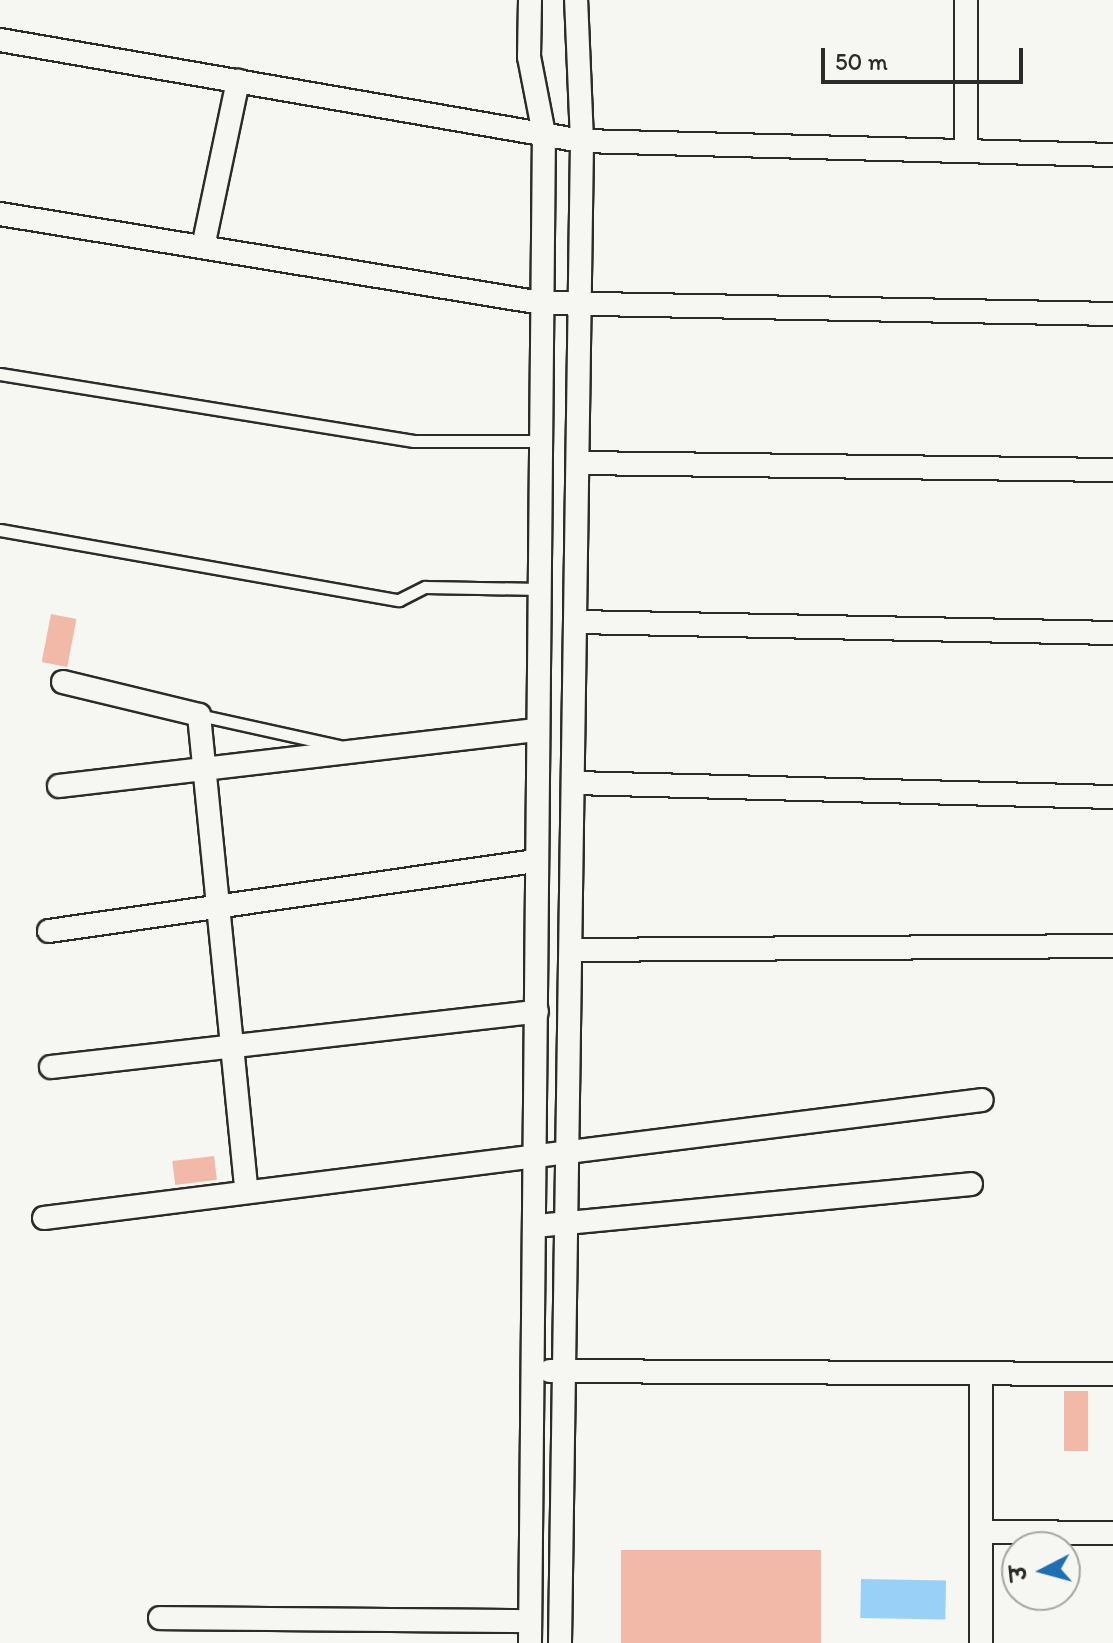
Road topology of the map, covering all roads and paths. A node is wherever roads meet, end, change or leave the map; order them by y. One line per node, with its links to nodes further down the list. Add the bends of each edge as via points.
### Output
1 (530, 0): 6 (street, via 529,57)
2 (576, 0): 7 (street)
3 (966, 0): 8 (street)
4 (0, 40): 5 (street)
5 (238, 81): 6 (street); 11 (street)
6 (544, 134): 7 (street); 13 (street)
7 (582, 141): 8 (street); 12 (street)
8 (966, 151): 9 (street)
9 (1113, 155)
10 (0, 214): 11 (street)
11 (203, 247): 13 (street)
12 (580, 302): 13 (street); 14 (street); 17 (street)
13 (542, 303): 16 (street)
14 (1113, 314)
15 (0, 374): 16 (lane, via 414,441)
16 (542, 441): 20 (street)
17 (578, 463): 18 (street); 21 (street)
18 (1113, 470)
19 (0, 530): 20 (lane, via 399,600 425,587)
20 (540, 589): 25 (street)
21 (576, 622): 22 (street); 28 (street)
22 (1113, 633)
23 (63, 682): 24 (street)
24 (199, 715): 26 (lane); 27 (street)
25 (538, 730): 26 (street); 31 (street)
26 (353, 749): 27 (street)
27 (204, 765): 29 (street); 32 (street)
28 (574, 783): 30 (street); 35 (street)
29 (59, 786)
30 (1113, 797)
31 (536, 861): 32 (street); 36 (street)
32 (217, 907): 33 (street); 37 (street)
33 (49, 931)
34 (1113, 946): 35 (street)
35 (571, 950): 40 (street)
36 (537, 1012): 37 (street); 41 (street)
37 (231, 1045): 38 (street); 43 (street)
38 (51, 1067)
39 (982, 1100): 40 (street)
40 (568, 1150): 41 (street); 45 (street)
41 (538, 1154): 43 (street); 46 (street)
42 (971, 1184): 45 (street)
43 (247, 1192): 44 (street)
44 (44, 1218)
45 (568, 1225): 46 (street); 48 (street)
46 (536, 1226): 47 (street)
47 (533, 1371): 48 (street); 54 (street)
48 (563, 1371): 49 (street); 55 (street)
49 (981, 1374): 50 (street); 51 (street)
50 (1113, 1374)
51 (984, 1532): 52 (street); 56 (street)
52 (1113, 1533)
53 (160, 1618): 54 (street)
54 (530, 1632)
55 (560, 1643)
56 (981, 1643)

